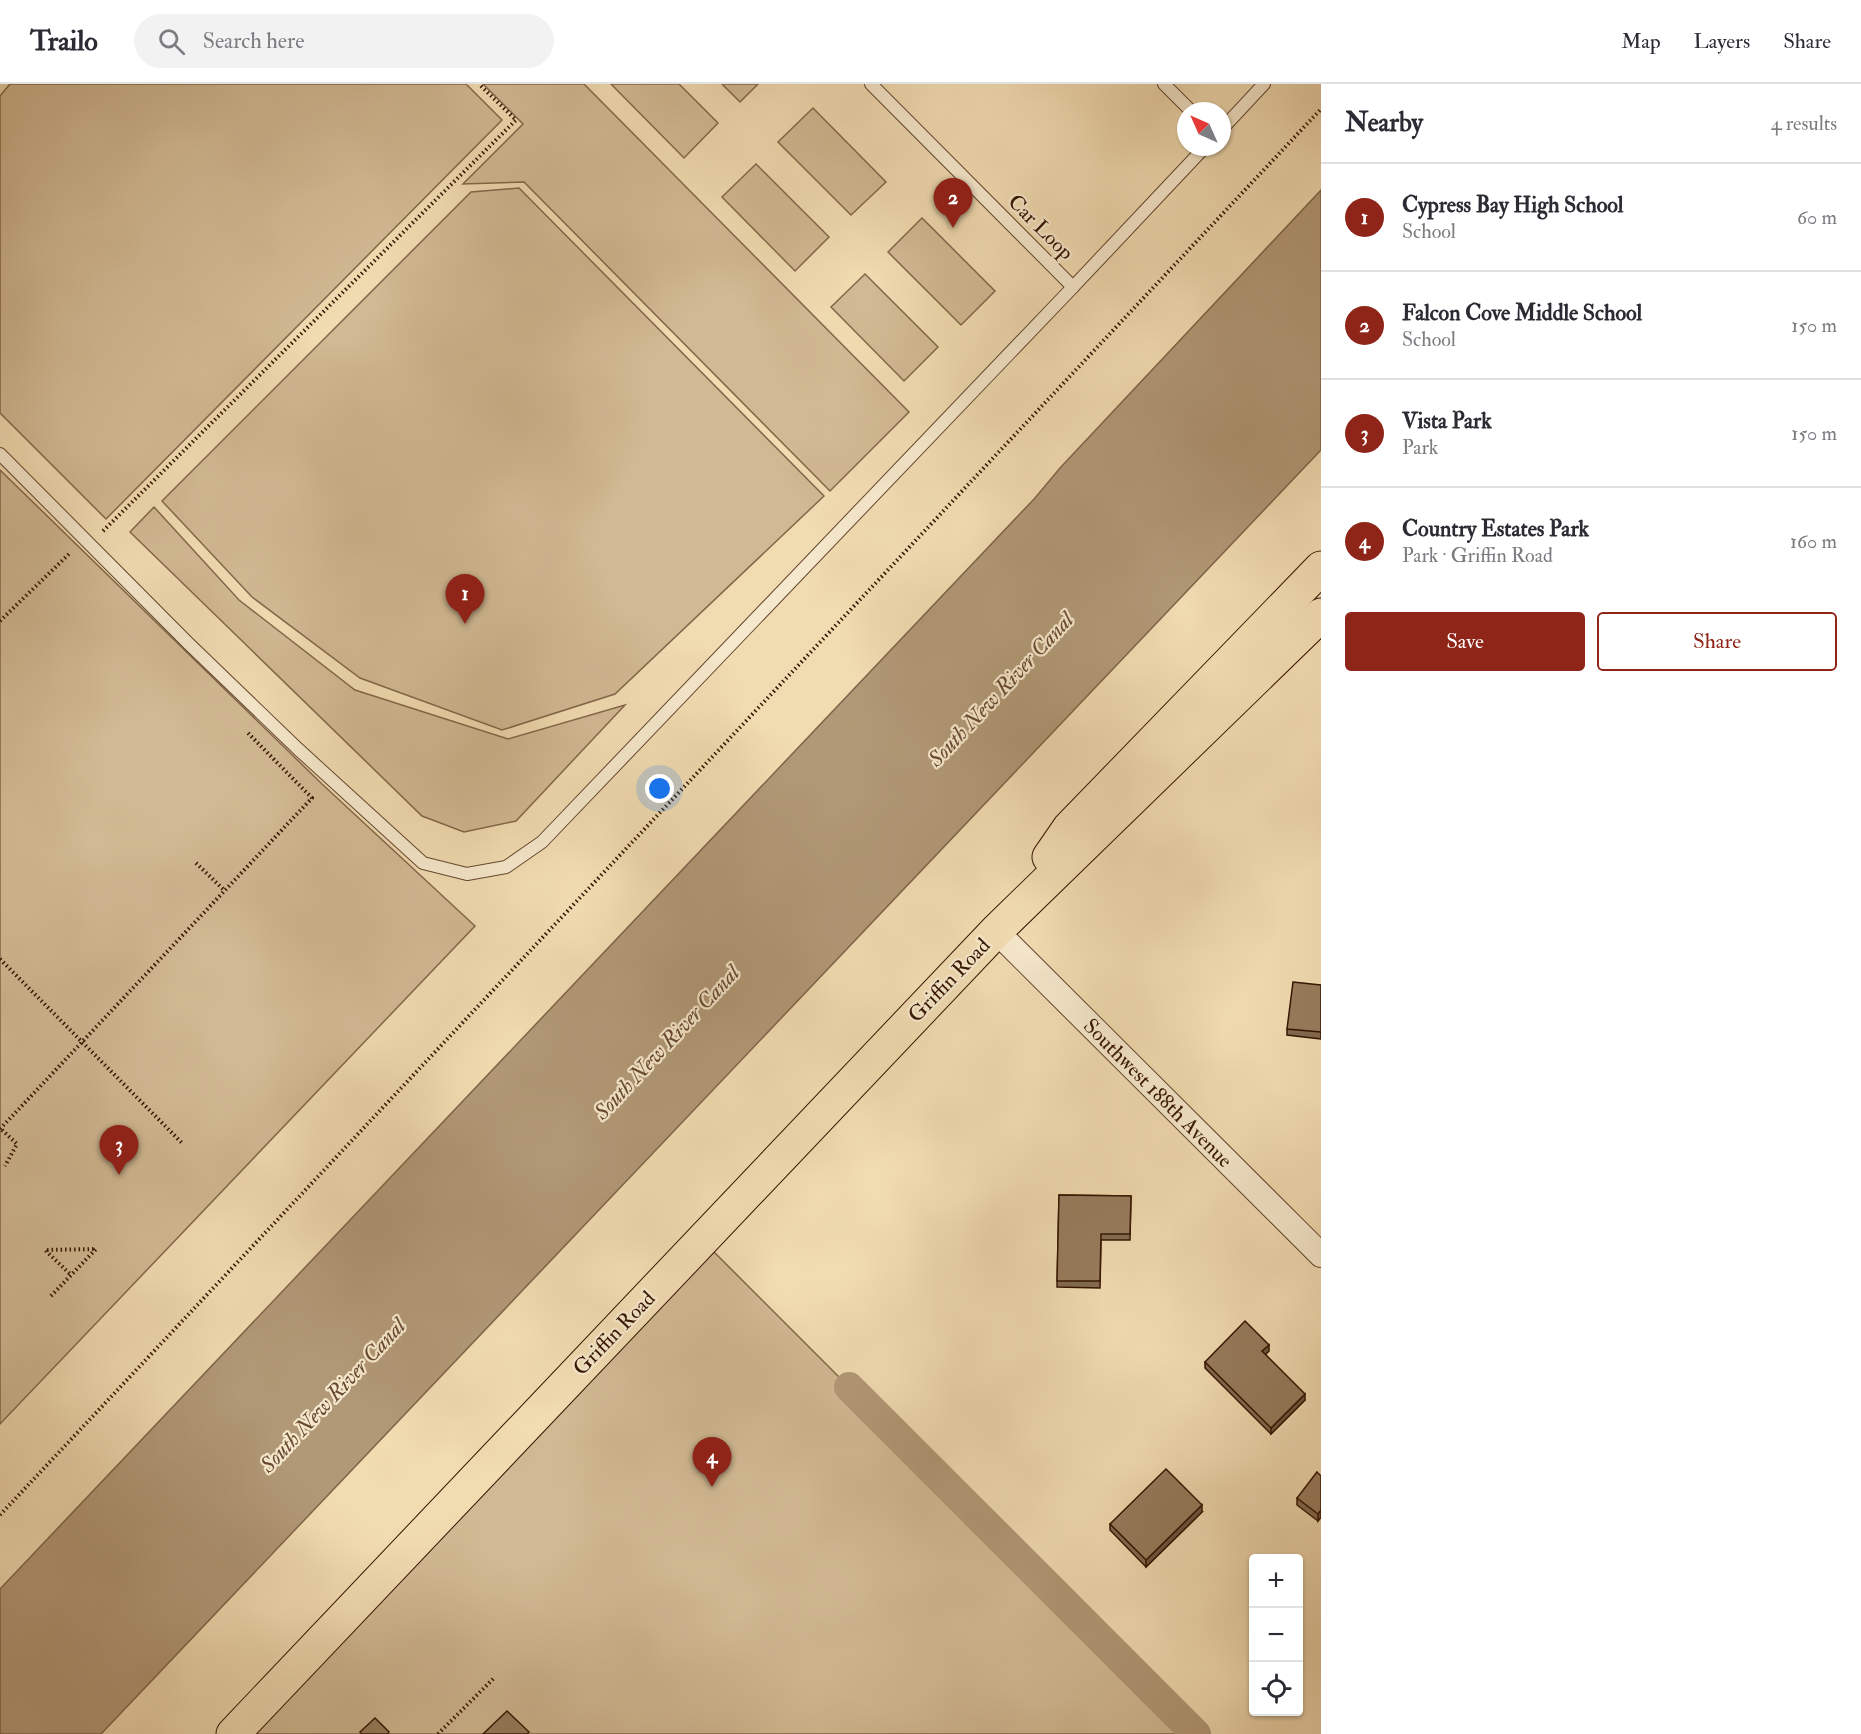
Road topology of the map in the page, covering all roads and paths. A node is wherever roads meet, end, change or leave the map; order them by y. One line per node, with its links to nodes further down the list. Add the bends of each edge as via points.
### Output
1 (479, 84): 11 (path, via 516,120)
2 (871, 84): 9 (lane, Car Loop)
3 (1164, 84): 5 (lane)
4 (1264, 84): 7 (lane)
5 (1182, 102)
6 (1321, 109): 27 (path)
7 (1231, 119)
8 (1196, 156): 9 (lane, Car Loop)
9 (1072, 287): 11 (lane, via 542,842 506,867 467,874 423,863 298,749)
10 (0, 454): 11 (lane)
11 (90, 544): 14 (path, via 70,553)
12 (1321, 568): 18 (main road, Griffin Road, via 1069,828)
13 (1321, 615): 18 (main road, Griffin Road)
14 (0, 621)
15 (312, 798): 17 (path)
16 (196, 863): 17 (path)
17 (225, 891): 20 (path)
18 (996, 931): 24 (street, Southwest 188th Avenue); 29 (main road, Griffin Road)
19 (0, 959): 20 (path)
20 (83, 1043): 21 (path); 22 (path)
21 (1, 1129): 23 (path, via 17,1144)
22 (182, 1143)
23 (5, 1166)
24 (1321, 1255)
25 (71, 1275): 25 (path, via 96,1249 45,1250); 26 (path)
26 (51, 1296)
27 (0, 1515)
28 (494, 1678): 30 (path)
29 (232, 1734)
30 (438, 1734)

